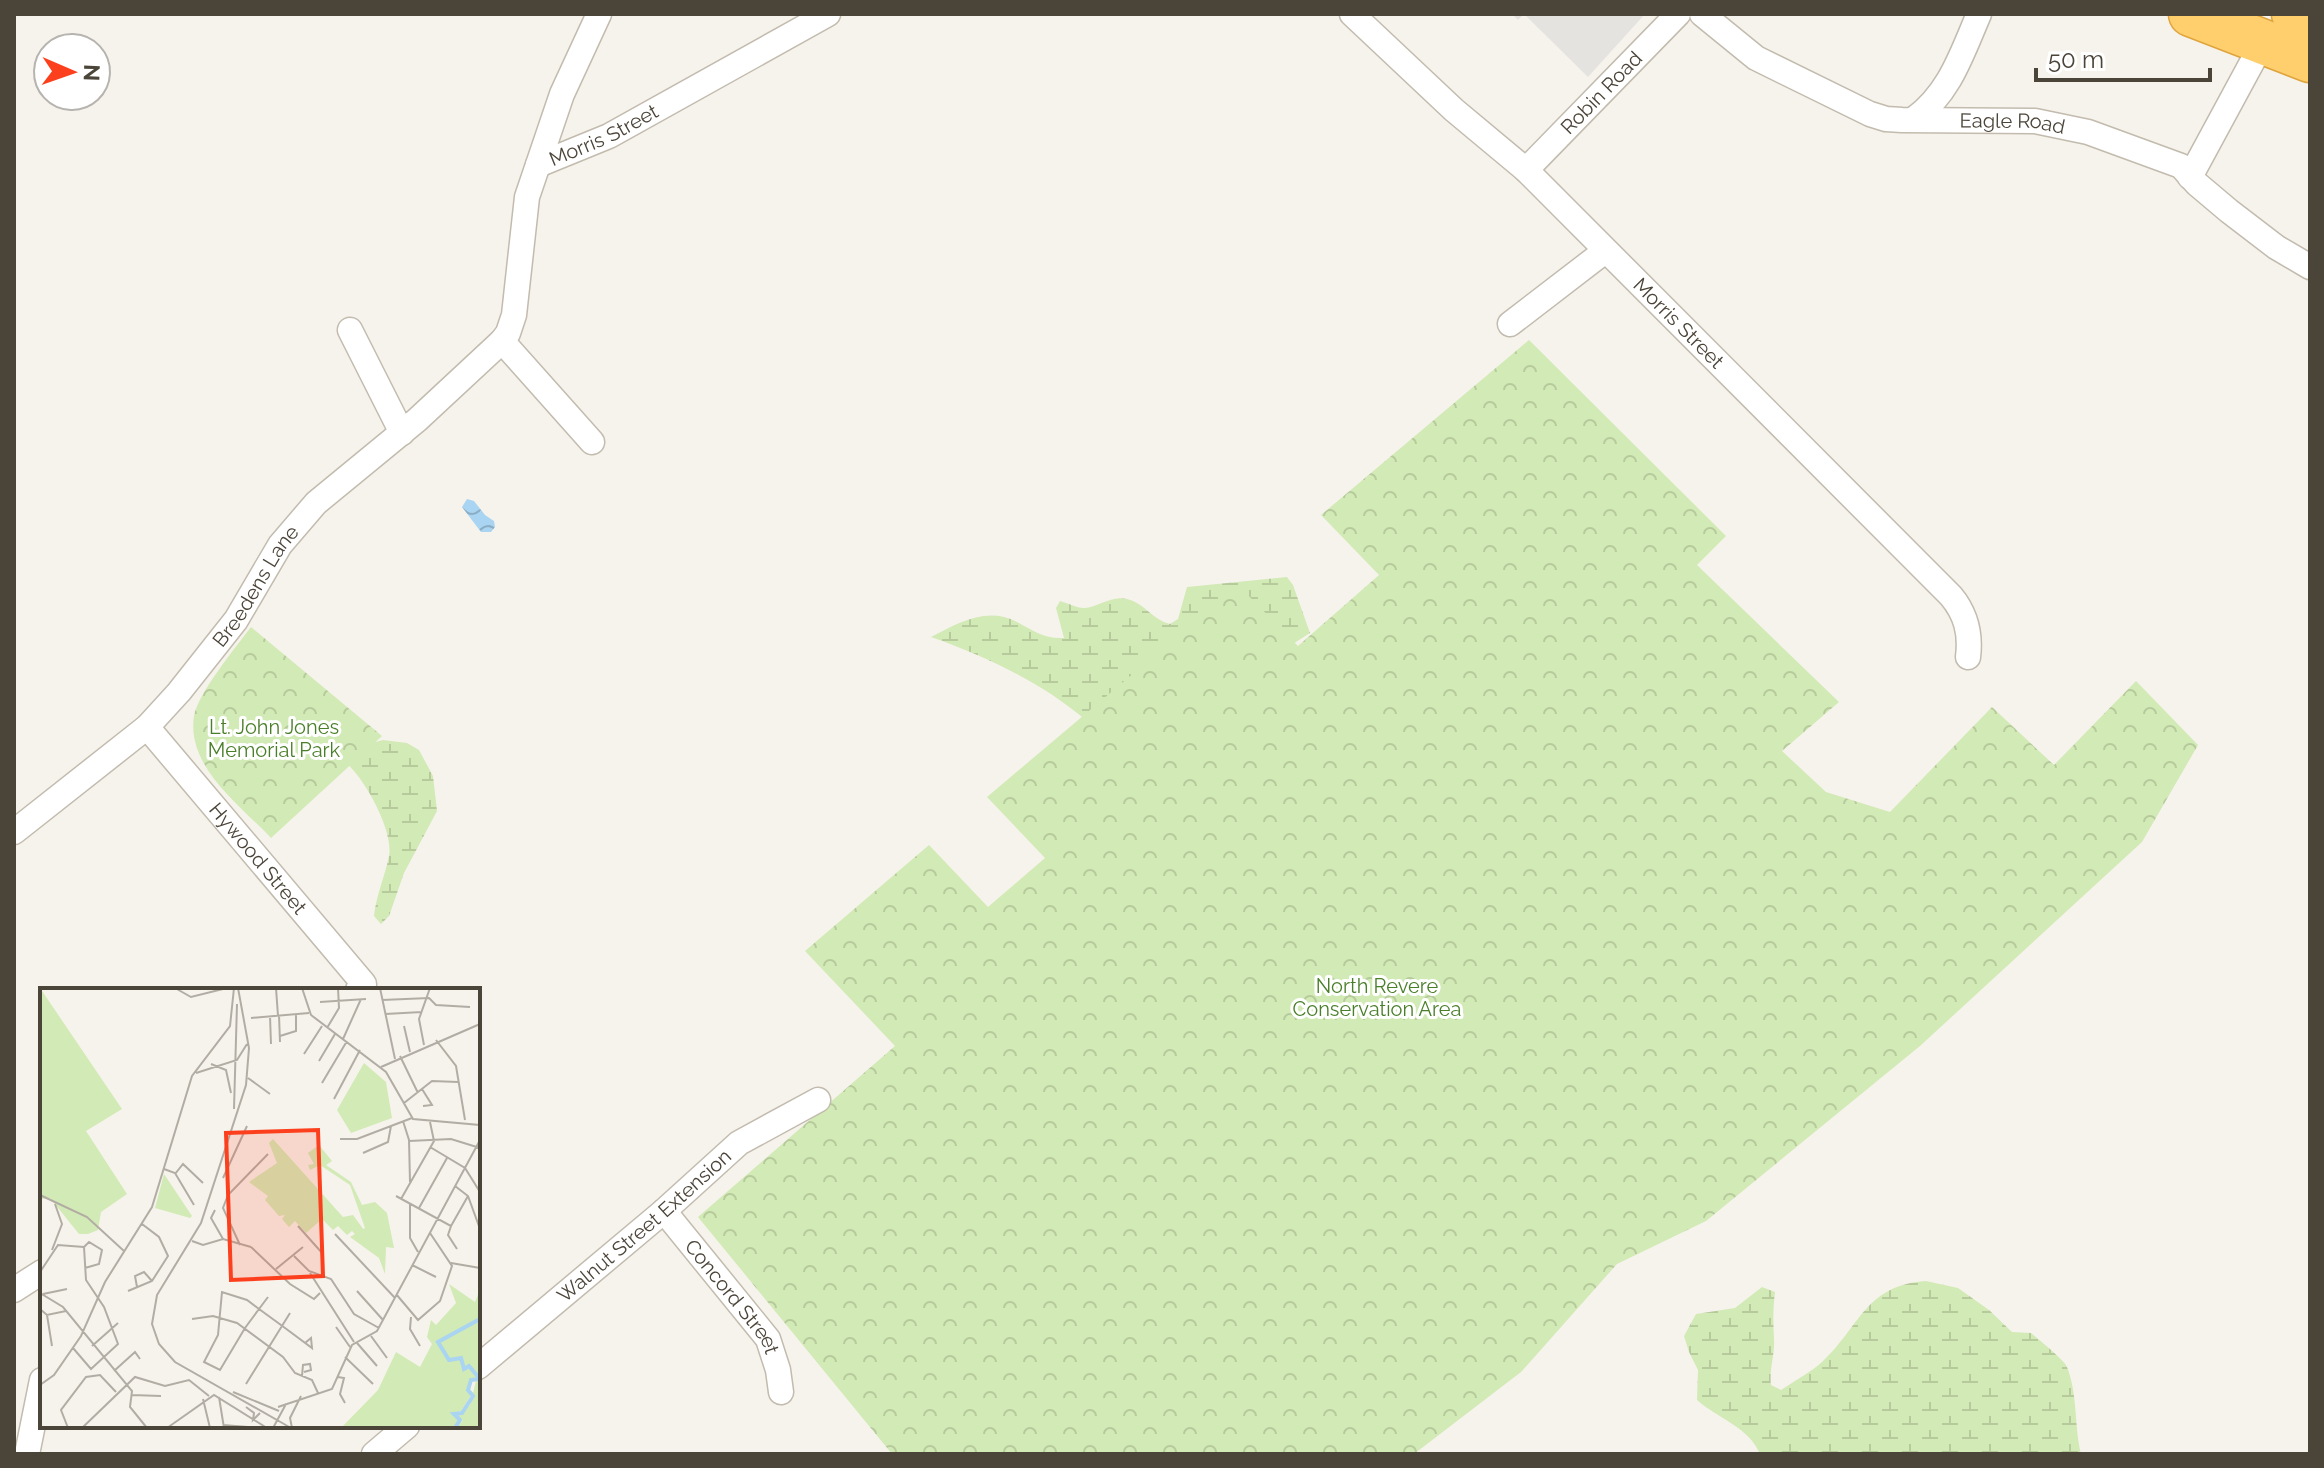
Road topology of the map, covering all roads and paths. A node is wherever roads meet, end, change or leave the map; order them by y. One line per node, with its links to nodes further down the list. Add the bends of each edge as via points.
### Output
1 (599, 14): 12 (street, via 562,94)
2 (828, 14): 12 (street, Morris Street, via 609,136)
3 (1352, 14): 13 (street, Morris Street)
4 (1678, 14): 13 (street, Robin Road)
5 (1702, 14): 11 (street, Eagle Road, via 1756,58 1814,87 1870,114)
6 (1979, 14): 11 (street, via 1939,98)
7 (2191, 14): 9 (highway)
8 (2310, 20): 9 (highway)
9 (2279, 28): 10 (highway); 14 (street)
10 (2310, 60)
11 (1914, 119): 14 (street, Eagle Road, via 2035,121 2088,132 2181,166)
12 (538, 165): 19 (street, Morris Street, via 527,197 514,315)
13 (1526, 170): 15 (street, Morris Street)
14 (2190, 177): 16 (street, Eagle Road, via 2276,247)
15 (1605, 251): 17 (street); 22 (street, Morris Street, via 1951,596 1969,631)
16 (2310, 267)
17 (1510, 324)
18 (350, 330): 20 (street)
19 (502, 341): 20 (street, Breedens Lane); 21 (street)
20 (402, 433): 23 (street, Breedens Lane, via 316,503 280,545 236,620)
21 (592, 442)
22 (1968, 657)
23 (147, 727): 24 (street, Breedens Lane); 25 (street, Hywood Street, via 364,984)
24 (14, 832)
25 (360, 988)
26 (818, 1100): 27 (street, Walnut Street Extension, via 739,1143)
27 (664, 1211): 30 (street, Walnut Street Extension); 31 (street, Concord Street, via 768,1339)
28 (40, 1273): 29 (street)
29 (14, 1290)
30 (480, 1365)
31 (781, 1392)
32 (40, 1393): 33 (street)
33 (31, 1454)

